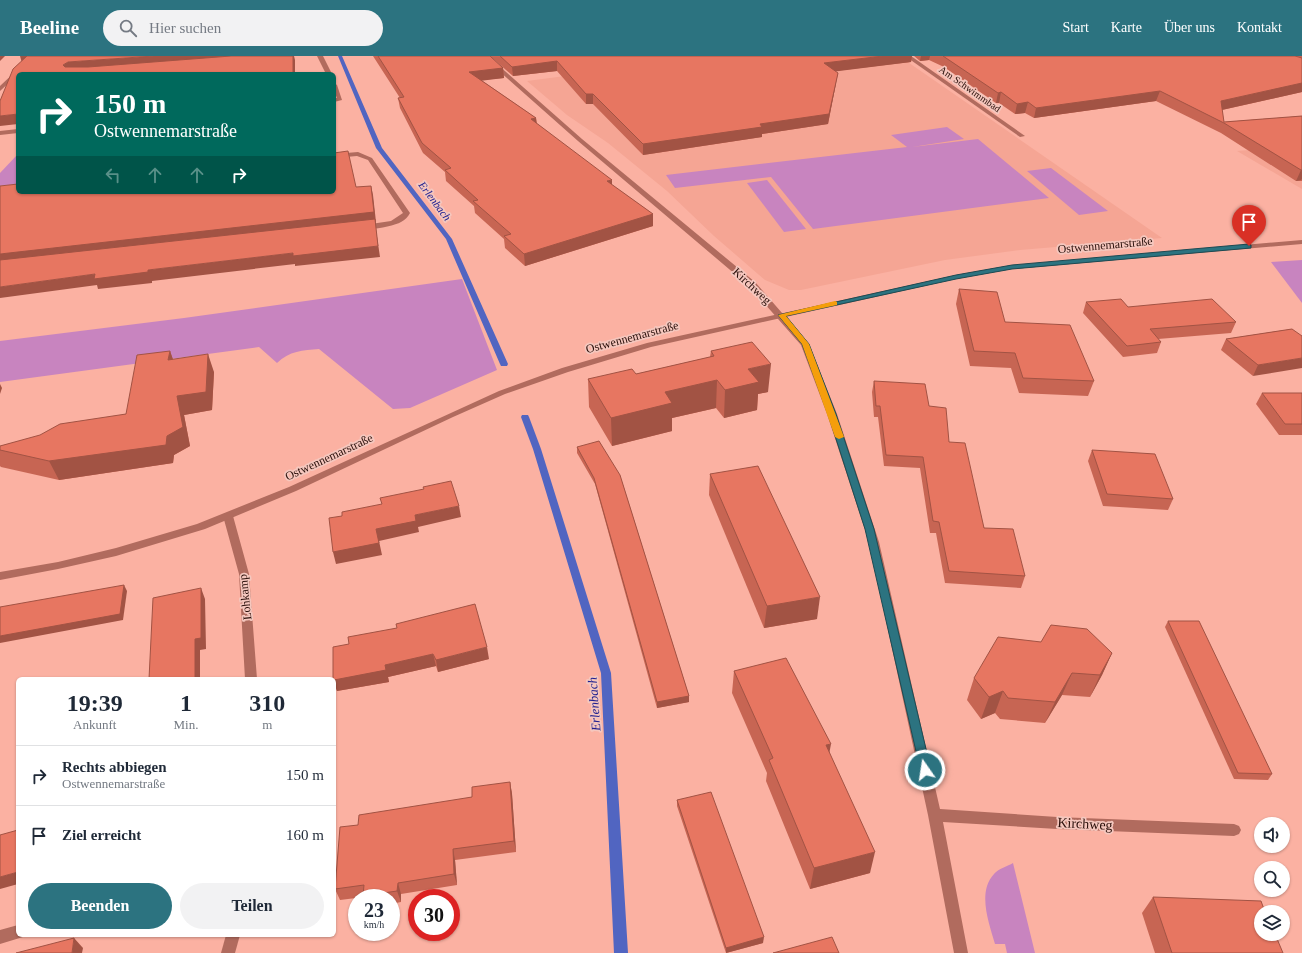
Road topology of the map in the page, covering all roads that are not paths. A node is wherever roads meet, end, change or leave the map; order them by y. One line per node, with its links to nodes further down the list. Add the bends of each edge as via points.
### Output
1 (35, 56): 6 (street)
2 (320, 56): 7 (street)
3 (485, 56): 20 (street, Kirchweg, via 580,140 752,284)
4 (909, 56): 5 (street); 16 (street, Am Schwimmbad)
5 (914, 56)
6 (19, 72)
7 (328, 72)
8 (16, 75): 10 (street)
9 (16, 78): 10 (street)
10 (12, 79): 11 (street)
11 (0, 89)
12 (336, 90): 13 (street, via 340,99)
13 (336, 100)
14 (16, 131): 15 (street)
15 (0, 133)
16 (1022, 136)
17 (336, 156): 18 (street, via 358,154 370,158 407,213 400,221)
18 (354, 228)
19 (1302, 242): 20 (street, Ostwennemarstraße, via 1012,267)
20 (781, 315): 21 (street, Ostwennemarstraße, via 650,345 539,379 476,404 326,474); 24 (street, Kirchweg, via 805,344 832,414 874,542)
21 (228, 516): 22 (street, Ostwennemarstraße, via 154,540 68,563); 23 (street, Lohkamp, via 244,574)
22 (0, 576)
23 (251, 677)
24 (935, 814): 25 (street, Kirchweg, via 1057,823); 30 (street, Kirchweg)
25 (1234, 830)
26 (16, 933): 27 (street)
27 (0, 937)
28 (232, 937): 29 (street)
29 (228, 953)
30 (961, 953)

